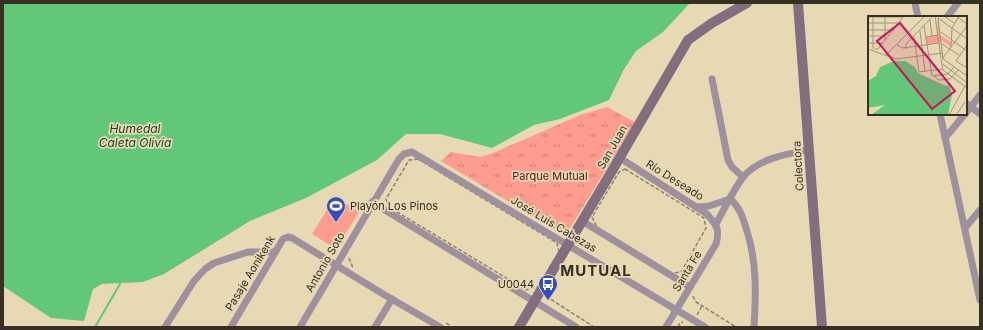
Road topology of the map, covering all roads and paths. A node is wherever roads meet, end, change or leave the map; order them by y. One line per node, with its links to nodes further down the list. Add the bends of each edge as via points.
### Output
1 (747, 3): 16 (street, San Juan, via 712,22 688,40)
2 (798, 3): 14 (street, Colectora)
3 (915, 3): 5 (street)
4 (958, 3): 6 (street)
5 (918, 16)
6 (948, 16)
7 (712, 79): 17 (street, via 728,160)
8 (980, 95): 9 (street)
9 (967, 109): 10 (street)
10 (980, 114)
11 (940, 115): 13 (street)
12 (962, 115): 13 (street)
13 (945, 138): 25 (street)
14 (809, 150): 17 (street, via 768,160); 52 (street, Colectora)
15 (412, 152): 19 (street, Antonio Soto, via 400,157); 26 (street, José Luis Cabezas)
16 (620, 158): 20 (street, Río Deseado); 22 (street, San Juan)
17 (743, 177): 18 (street)
18 (730, 199): 20 (street); 23 (street); 51 (street, via 741,212 752,246 756,270)
19 (372, 202): 29 (street, Antonio Soto); 37 (street)
20 (697, 207): 23 (street, Río Deseado)
21 (980, 210): 25 (street)
22 (582, 221): 26 (street, San Juan); 32 (street, José Luis Cabezas)
23 (716, 224): 32 (street, Santa Fe, via 719,232 716,244)
24 (706, 228): 24 (path, via 681,272 672,273 597,227 592,217 619,172 625,169 704,218)
25 (966, 228): 31 (street)
26 (563, 248): 26 (path, via 538,287 526,290 389,207 386,199 409,160 418,158); 37 (street, San Juan); 38 (street, José Luis Cabezas)
27 (275, 252): 29 (street, Pasaje Aonikenk, via 283,239 288,237); 40 (street, via 248,252 204,269 196,277); 41 (street, Pasaje Aonikenk)
28 (351, 254): 30 (path, via 348,258)
29 (336, 266): 35 (street); 42 (street, Antonio Soto)
30 (356, 269)
31 (978, 278): 36 (street)
32 (690, 287): 38 (street, Santa Fe)
33 (547, 292): 47 (path, via 552,300)
34 (693, 295): 50 (path, via 696,302)
35 (392, 299): 39 (street); 43 (street)
36 (980, 300)
37 (534, 302): 45 (street, San Juan); 46 (street)
38 (676, 309): 48 (street, Santa Fe); 49 (street, José Luis Cabezas)
39 (441, 324): 44 (path)
40 (165, 327)
41 (231, 327)
42 (300, 327)
43 (375, 327)
44 (452, 327)
45 (519, 327)
46 (576, 327)
47 (594, 327)
48 (666, 327)
49 (705, 327)
50 (736, 327)
51 (754, 327)
52 (822, 327)

